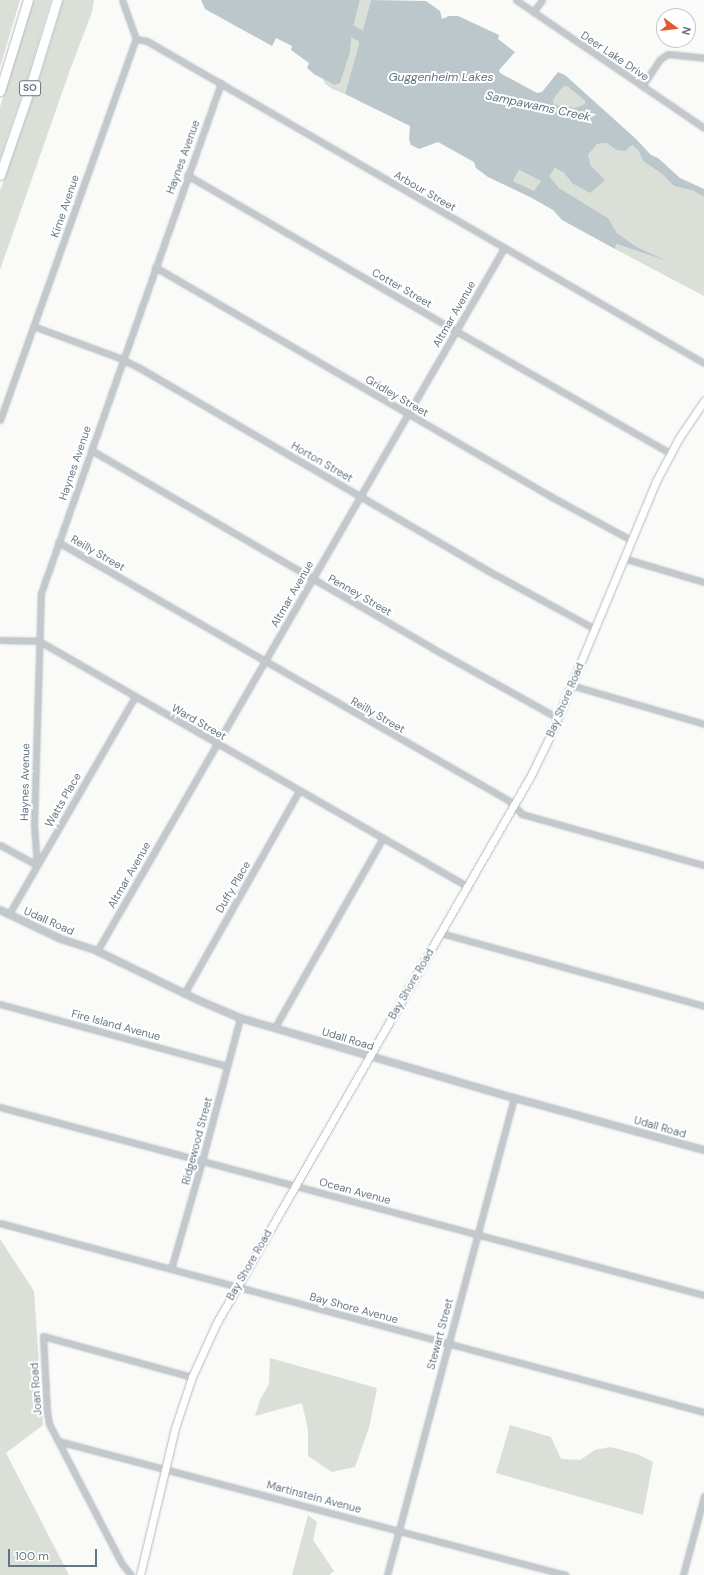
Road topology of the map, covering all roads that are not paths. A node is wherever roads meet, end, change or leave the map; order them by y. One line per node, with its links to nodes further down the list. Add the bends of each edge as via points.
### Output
1 (28, 0): 11 (highway, SO)
2 (57, 0): 14 (highway, SO)
3 (122, 0): 7 (street)
4 (516, 0): 6 (street, Deer Lake Drive)
5 (542, 0): 6 (street)
6 (534, 12): 10 (street, Deer Lake Drive)
7 (136, 39): 9 (street, Arbour Street, via 147,41); 17 (street, Kime Avenue)
8 (704, 58): 10 (street, via 668,54 660,59)
9 (221, 83): 13 (street, Haynes Avenue); 15 (street, Arbour Street)
10 (642, 86): 12 (street, Deer Lake Drive)
11 (0, 91)
12 (704, 128)
13 (187, 175): 16 (street, Haynes Avenue); 18 (street, Cotter Street)
14 (0, 176)
15 (504, 248): 18 (street, Altmar Avenue); 20 (street, Arbour Street)
16 (155, 266): 19 (street, Haynes Avenue); 22 (street, Gridley Street)
17 (33, 326): 19 (street, Horton Street); 23 (street, Kime Avenue)
18 (456, 331): 22 (street, Altmar Avenue); 25 (street, Cotter Street)
19 (122, 359): 24 (street, Haynes Avenue); 26 (street, Horton Street)
20 (704, 364)
21 (704, 400): 25 (main road, Bay Shore Road)
22 (407, 413): 26 (street, Altmar Avenue); 27 (street, Gridley Street)
23 (0, 420)
24 (90, 450): 28 (street, Haynes Avenue); 30 (street, Penney Street)
25 (670, 453): 27 (main road, Bay Shore Road)
26 (360, 496): 30 (street, Altmar Avenue); 32 (street, Horton Street)
27 (631, 540): 29 (main road, Bay Shore Road)
28 (58, 542): 34 (street, Haynes Avenue, via 41,593); 35 (street, Reilly Street)
29 (623, 558): 31 (street); 32 (main road, Bay Shore Road)
30 (312, 579): 35 (street, Altmar Avenue); 38 (street, Penney Street)
31 (704, 582)
32 (595, 629): 36 (main road, Bay Shore Road)
33 (0, 640): 34 (street, Ward Street)
34 (39, 641): 37 (street, Ward Street); 45 (street, Haynes Avenue, via 34,825)
35 (265, 661): 40 (street, Altmar Avenue); 42 (street, Reilly Street, via 508,800)
36 (571, 685): 38 (main road, Bay Shore Road); 39 (street)
37 (135, 697): 40 (street, Ward Street); 45 (street, Watts Place)
38 (558, 718): 42 (main road, Bay Shore Road)
39 (704, 724)
40 (217, 744): 41 (street, Ward Street); 51 (street, Altmar Avenue)
41 (299, 791): 43 (street, Ward Street); 52 (street, Duffy Place)
42 (514, 807): 46 (street, Reilly Street, via 524,815); 47 (main road, Bay Shore Road)
43 (383, 838): 47 (street, Ward Street); 56 (street)
44 (0, 845): 45 (street)
45 (37, 865): 49 (street, Watts Place)
46 (704, 865)
47 (468, 887): 50 (main road, Bay Shore Road)
48 (0, 910): 49 (street, Udall Road)
49 (9, 914): 51 (street, Udall Road, via 61,939)
50 (441, 933): 54 (street); 57 (main road, Bay Shore Road)
51 (97, 951): 52 (street, Udall Road)
52 (184, 994): 55 (street, Udall Road)
53 (0, 1004): 58 (street, Fire Island Avenue)
54 (704, 1006)
55 (240, 1018): 56 (street, Udall Road); 58 (street, Ridgewood Street)
56 (275, 1027): 57 (street, Udall Road)
57 (370, 1056): 59 (street, Udall Road); 63 (main road, Bay Shore Road)
58 (227, 1066): 62 (street, Ridgewood Street)
59 (514, 1098): 61 (street, Udall Road); 65 (street, Stewart Street)
60 (0, 1107): 62 (street, Ocean Avenue)
61 (704, 1150)
62 (202, 1161): 63 (street, Ocean Avenue); 66 (street, Ridgewood Street)
63 (295, 1186): 65 (street, Ocean Avenue); 67 (main road, Bay Shore Road)
64 (0, 1223): 66 (street, Bay Shore Avenue)
65 (478, 1234): 68 (street, Ocean Avenue); 69 (street, Stewart Street)
66 (170, 1269): 67 (street, Bay Shore Avenue)
67 (236, 1287): 69 (street, Bay Shore Avenue); 70 (main road, Bay Shore Road)
68 (704, 1295)
69 (448, 1342): 71 (street, Bay Shore Avenue); 75 (street, Stewart Street)
70 (192, 1377): 72 (street, Joan Road, via 44,1336 47,1412 49,1424); 73 (main road, Bay Shore Road)
71 (704, 1412)
72 (58, 1441): 73 (street, Martinstein Avenue); 76 (street, Joan Road, via 122,1564)
73 (165, 1468): 75 (street, Martinstein Avenue); 77 (main road, Bay Shore Road)
74 (704, 1496): 80 (street)
75 (399, 1530): 78 (street, Stewart Street); 79 (street, Martinstein Avenue)
76 (131, 1575)
77 (140, 1575)
78 (388, 1575)
79 (566, 1575)
80 (683, 1575)

